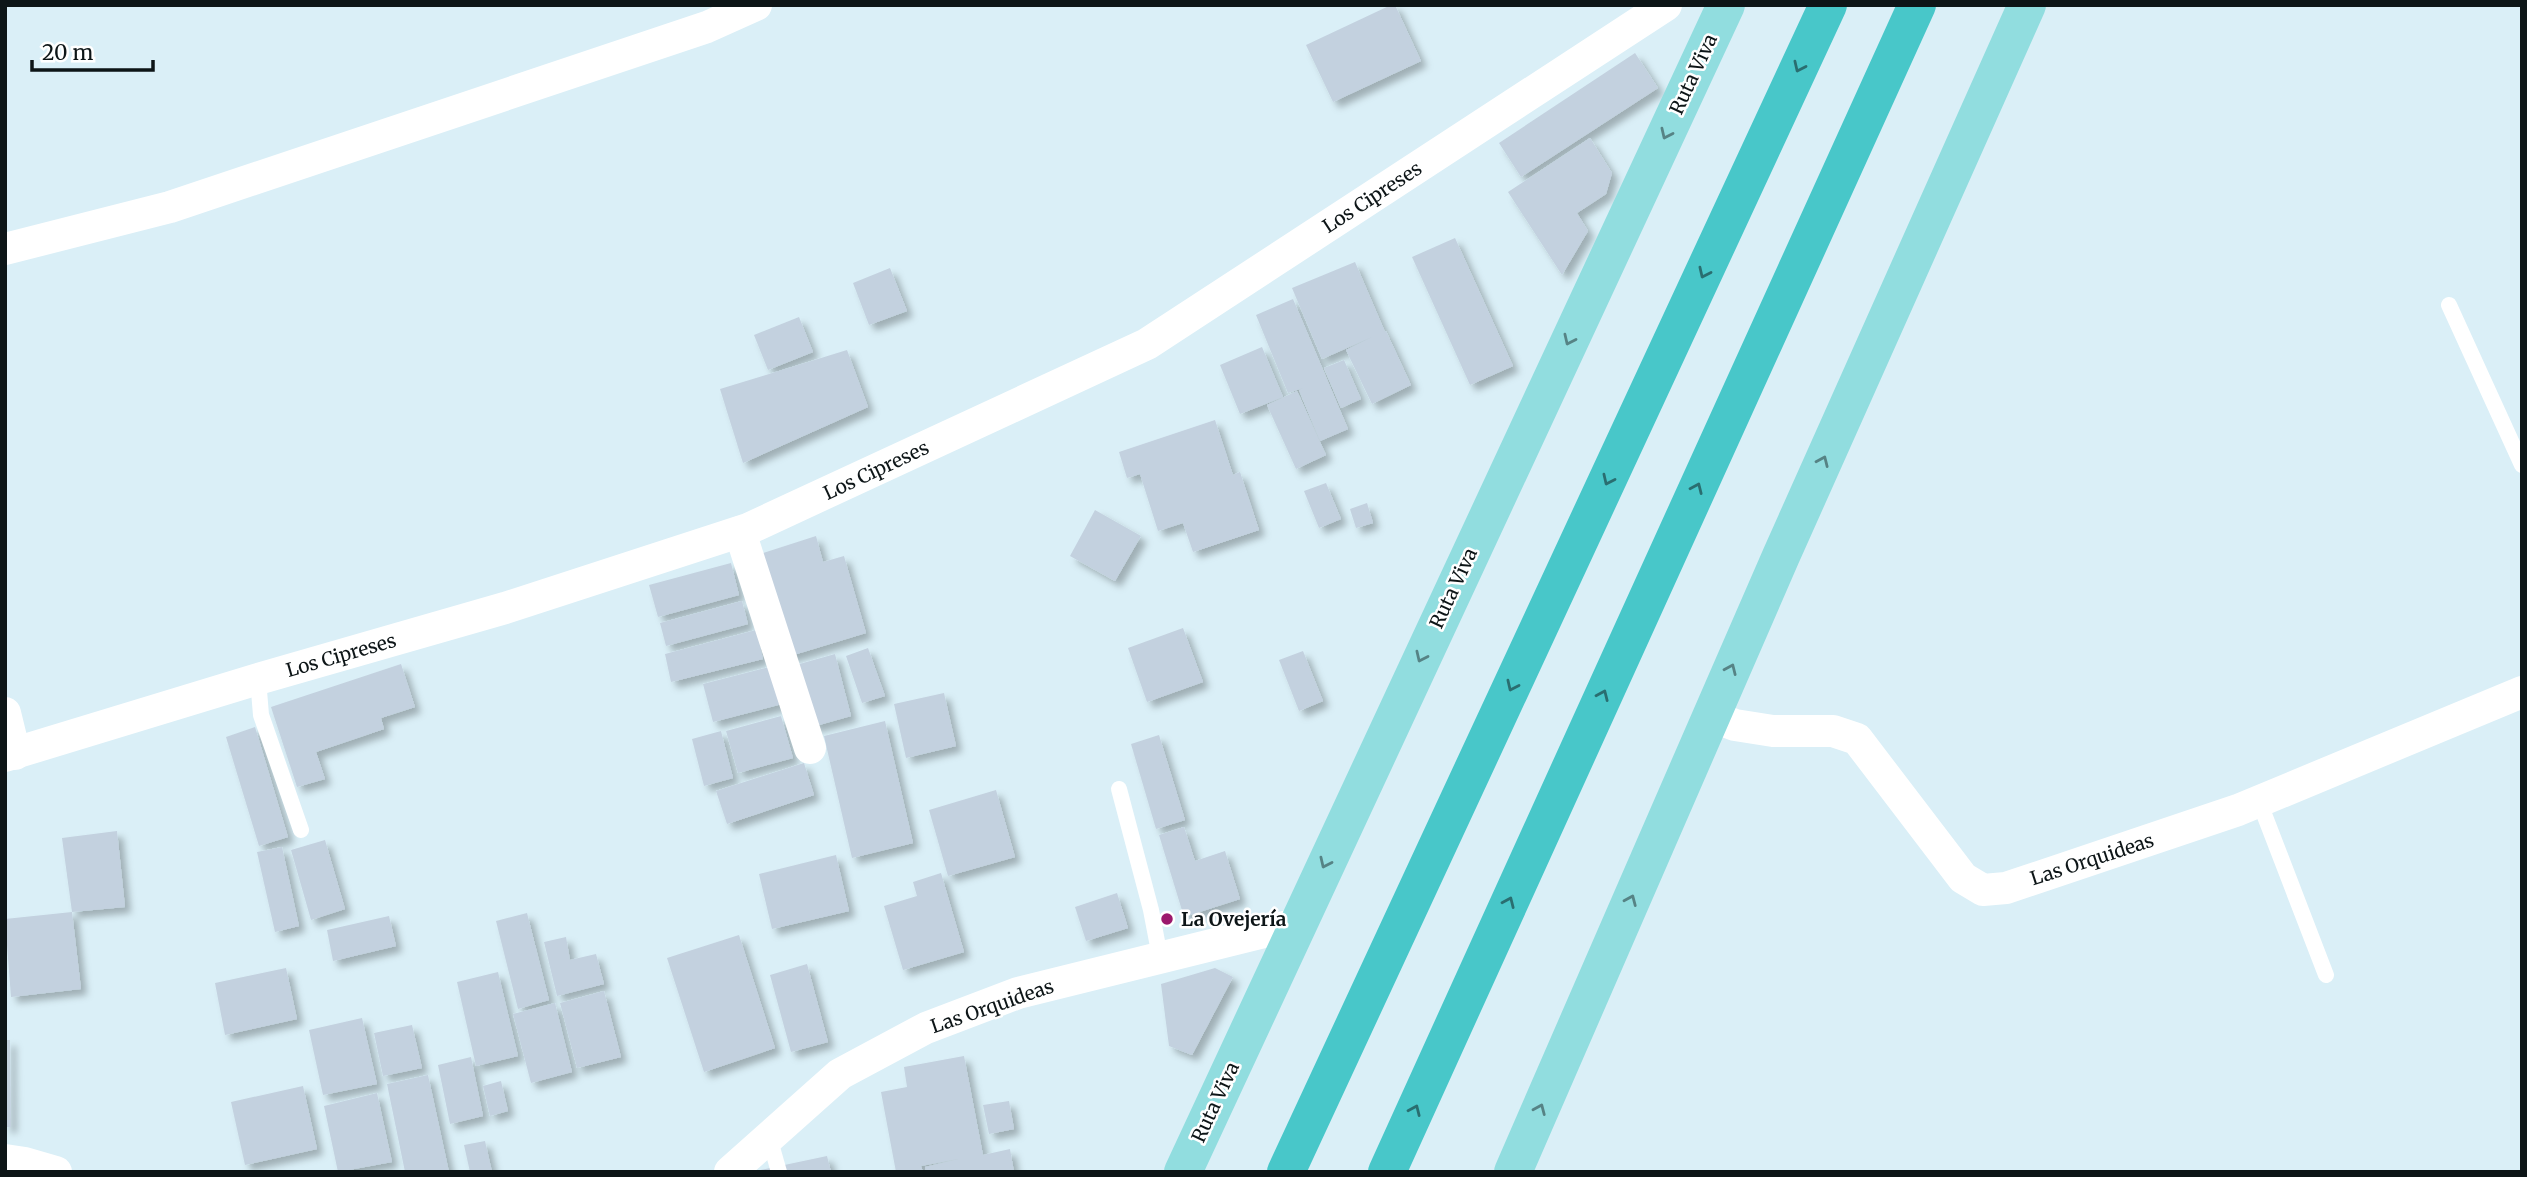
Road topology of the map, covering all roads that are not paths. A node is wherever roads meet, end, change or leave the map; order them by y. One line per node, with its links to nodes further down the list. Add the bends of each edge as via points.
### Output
1 (756, 5): 7 (street, via 707,27 170,206)
2 (1665, 5): 10 (street, Los Cipreses, via 1147,344)
3 (1726, 5): 20 (main road, Ruta Viva, one-way to 20)
4 (1828, 5): 29 (highway, one-way to 29)
5 (1917, 5): 30 (highway, one-way to 5)
6 (2027, 5): 14 (main road, one-way to 6)
7 (5, 249)
8 (2449, 305): 9 (lane)
9 (2522, 465)
10 (740, 532): 11 (street, Los Cipreses, via 505,608); 15 (street)
11 (258, 679): 16 (street, Los Cipreses); 19 (lane, via 261,715)
12 (2522, 692): 18 (street, Las Orquideas)
13 (5, 713): 16 (street)
14 (1711, 716): 18 (street, Las Orquideas, via 1773,731 1833,731 1857,739 1963,878 1983,890 2006,888); 31 (main road, one-way to 14)
15 (810, 748)
16 (10, 755)
17 (1119, 789): 21 (lane)
18 (2259, 801): 22 (lane)
19 (301, 830)
20 (1296, 924): 21 (street, Las Orquideas); 28 (main road, Ruta Viva)
21 (1160, 957): 23 (street, Las Orquideas, via 1018,993 926,1027 840,1073)
22 (2326, 975)
23 (769, 1137): 26 (street, Las Orquideas); 27 (lane)
24 (5, 1160): 25 (street)
25 (56, 1172)
26 (730, 1172)
27 (779, 1172)
28 (1183, 1172)
29 (1286, 1172)
30 (1387, 1172)
31 (1513, 1172)

